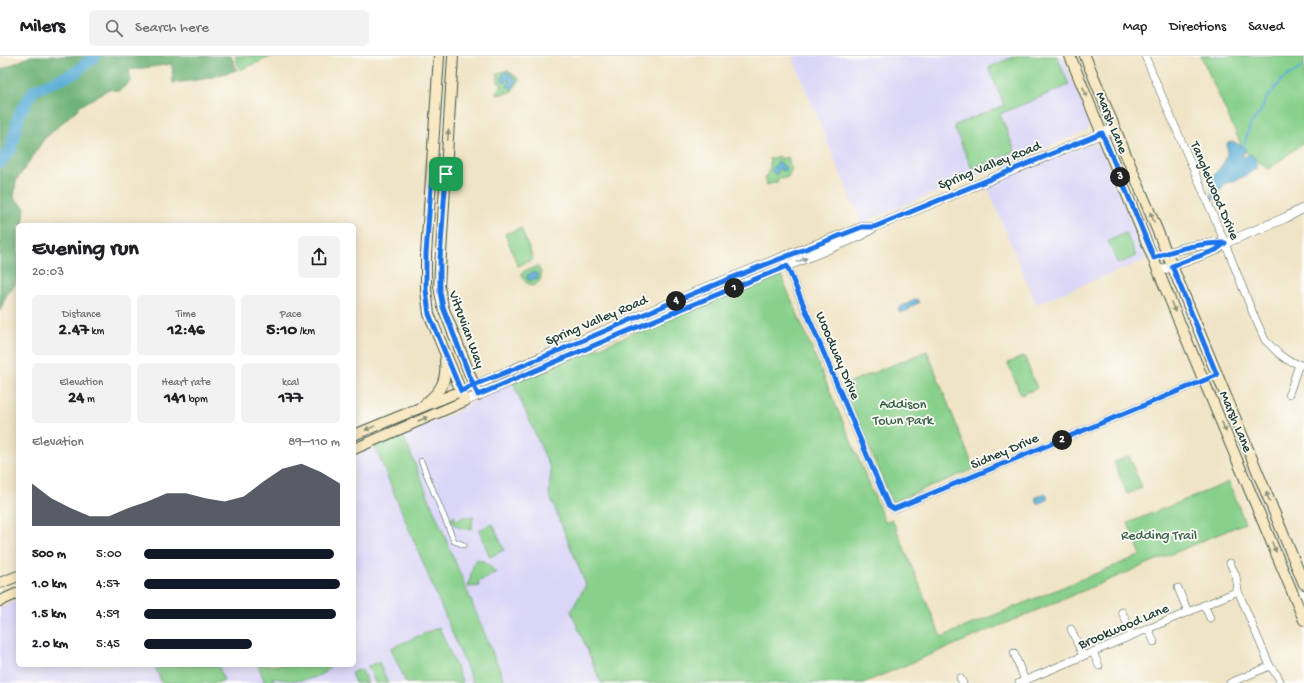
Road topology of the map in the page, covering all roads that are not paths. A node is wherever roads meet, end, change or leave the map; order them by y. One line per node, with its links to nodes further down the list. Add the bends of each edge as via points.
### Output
1 (440, 56): 8 (main road, Vitruvian Way)
2 (453, 56): 9 (main road, Vitruvian Way, one-way to 2)
3 (1070, 56): 7 (main road, Marsh Lane, one-way to 7)
4 (1086, 56): 6 (main road, Marsh Lane)
5 (1145, 56): 12 (street, Tanglewood Drive)
6 (1115, 128): 7 (street, Spring Valley Road); 13 (main road, Marsh Lane, one-way to 6)
7 (1102, 133): 11 (street, Spring Valley Road); 16 (main road, Marsh Lane)
8 (432, 173): 9 (main road); 14 (main road, Vitruvian Way)
9 (446, 174): 20 (main road, Vitruvian Way)
10 (1304, 208): 12 (street)
11 (874, 227): 15 (street, Spring Valley Road, via 862,227); 17 (street, Spring Valley Road, one-way to 11, via 862,235)
12 (1225, 243): 13 (street, via 1209,243); 18 (street, via 1216,250); 22 (street, Tanglewood Drive, via 1265,340 1287,360)
13 (1167, 253): 16 (street); 18 (main road, Marsh Lane)
14 (426, 254): 20 (main road, via 432,256); 21 (main road, Vitruvian Way, via 428,306)
15 (783, 257): 17 (street, Woodway Drive); 25 (street, Spring Valley Road, via 703,289)
16 (1154, 258): 19 (main road, Marsh Lane)
17 (787, 266): 25 (street, Spring Valley Road); 33 (street, Woodway Drive)
18 (1172, 266): 19 (street); 23 (main road, Marsh Lane)
19 (1159, 271): 24 (main road, Marsh Lane, one-way to 24)
20 (439, 286): 25 (main road, Vitruvian Way, via 443,307)
21 (445, 354): 26 (main road, Vitruvian Way); 29 (main road, via 446,375 443,383 438,392)
22 (1302, 365): 27 (street, Tanglewood Drive)
23 (1217, 375): 24 (street, Sidney Drive); 38 (main road, Marsh Lane, one-way to 23)
24 (1204, 380): 33 (street, Sidney Drive, via 894,509); 47 (main road, Marsh Lane, one-way to 47)
25 (476, 390): 26 (street, Spring Valley Road); 28 (street, Spring Valley Road)
26 (461, 391): 28 (main road, Vitruvian Way); 29 (main road, Spring Valley Road)
27 (1289, 394)
28 (465, 401): 31 (main road, Spring Valley Road, one-way to 28)
29 (418, 409): 30 (main road, Spring Valley Road, one-way to 30)
30 (356, 433)
31 (357, 447)
32 (421, 461): 34 (street, via 454,541)
33 (890, 508)
34 (464, 545)
35 (1230, 563): 40 (street, via 1236,576)
36 (16, 577): 37 (main road)
37 (0, 584)
38 (1304, 584)
39 (1178, 588): 45 (street)
40 (1238, 591): 43 (street, Brookwood Lane); 56 (street)
41 (16, 594): 42 (main road)
42 (0, 601)
43 (1204, 605): 45 (street, Brookwood Lane); 46 (street)
44 (1122, 612): 50 (street)
45 (1188, 612): 48 (street, Brookwood Lane)
46 (1210, 618)
47 (1304, 620)
48 (1148, 628): 50 (street, Brookwood Lane); 51 (street)
49 (1071, 629): 54 (street)
50 (1132, 635): 52 (street, Brookwood Lane)
51 (1154, 642)
52 (1093, 652): 54 (street, Brookwood Lane); 55 (street)
53 (1014, 653): 57 (street)
54 (1083, 656): 57 (street, Brookwood Lane)
55 (1098, 666)
56 (1270, 666): 58 (street); 59 (street)
57 (1023, 682)
58 (1230, 683)
59 (1281, 683)

